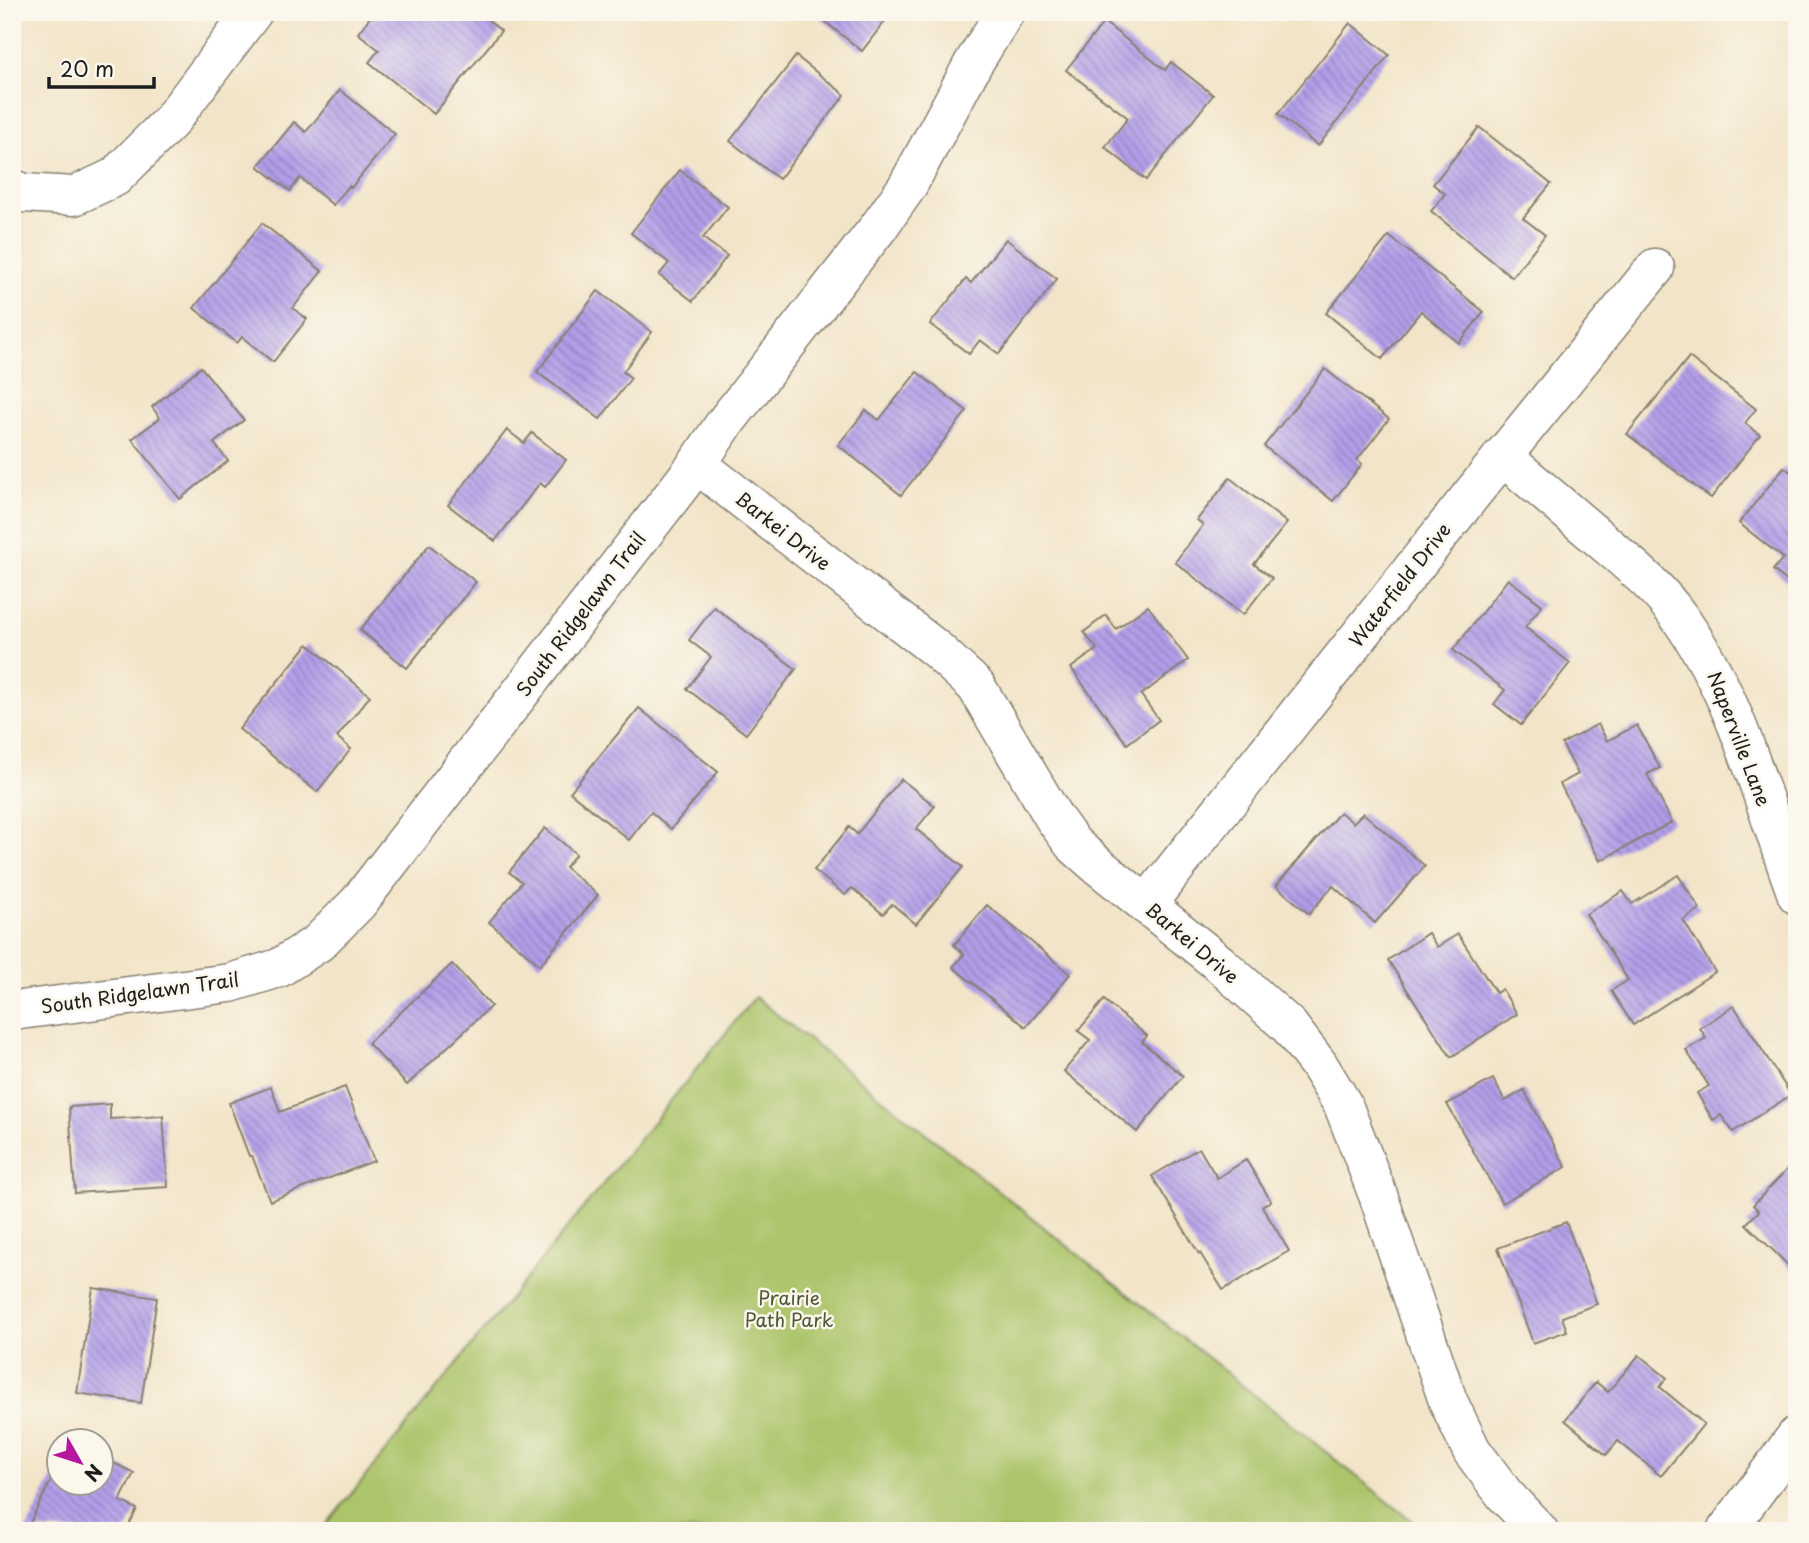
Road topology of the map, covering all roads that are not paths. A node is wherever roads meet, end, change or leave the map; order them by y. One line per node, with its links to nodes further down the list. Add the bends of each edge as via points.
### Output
1 (253, 12): 3 (street, via 170,122 115,177 74,196)
2 (1005, 12): 6 (street, South Ridgelawn Trail, via 907,187)
3 (18, 191)
4 (1655, 268): 5 (street, Waterfield Drive)
5 (1502, 456): 7 (street, Naperville Lane, via 1647,579 1678,615 1727,697); 8 (street, Waterfield Drive)
6 (697, 464): 8 (street, Barkei Drive, via 936,649 976,686 1073,844); 9 (street, South Ridgelawn Trail, via 358,904 318,943 278,968 230,983)
7 (1797, 895)
8 (1146, 905): 11 (street, Barkei Drive, via 1289,1026 1318,1064 1343,1105 1378,1195 1448,1401 1472,1451)
9 (12, 1011)
10 (1797, 1435): 12 (street)
11 (1539, 1531)
12 (1726, 1531)

